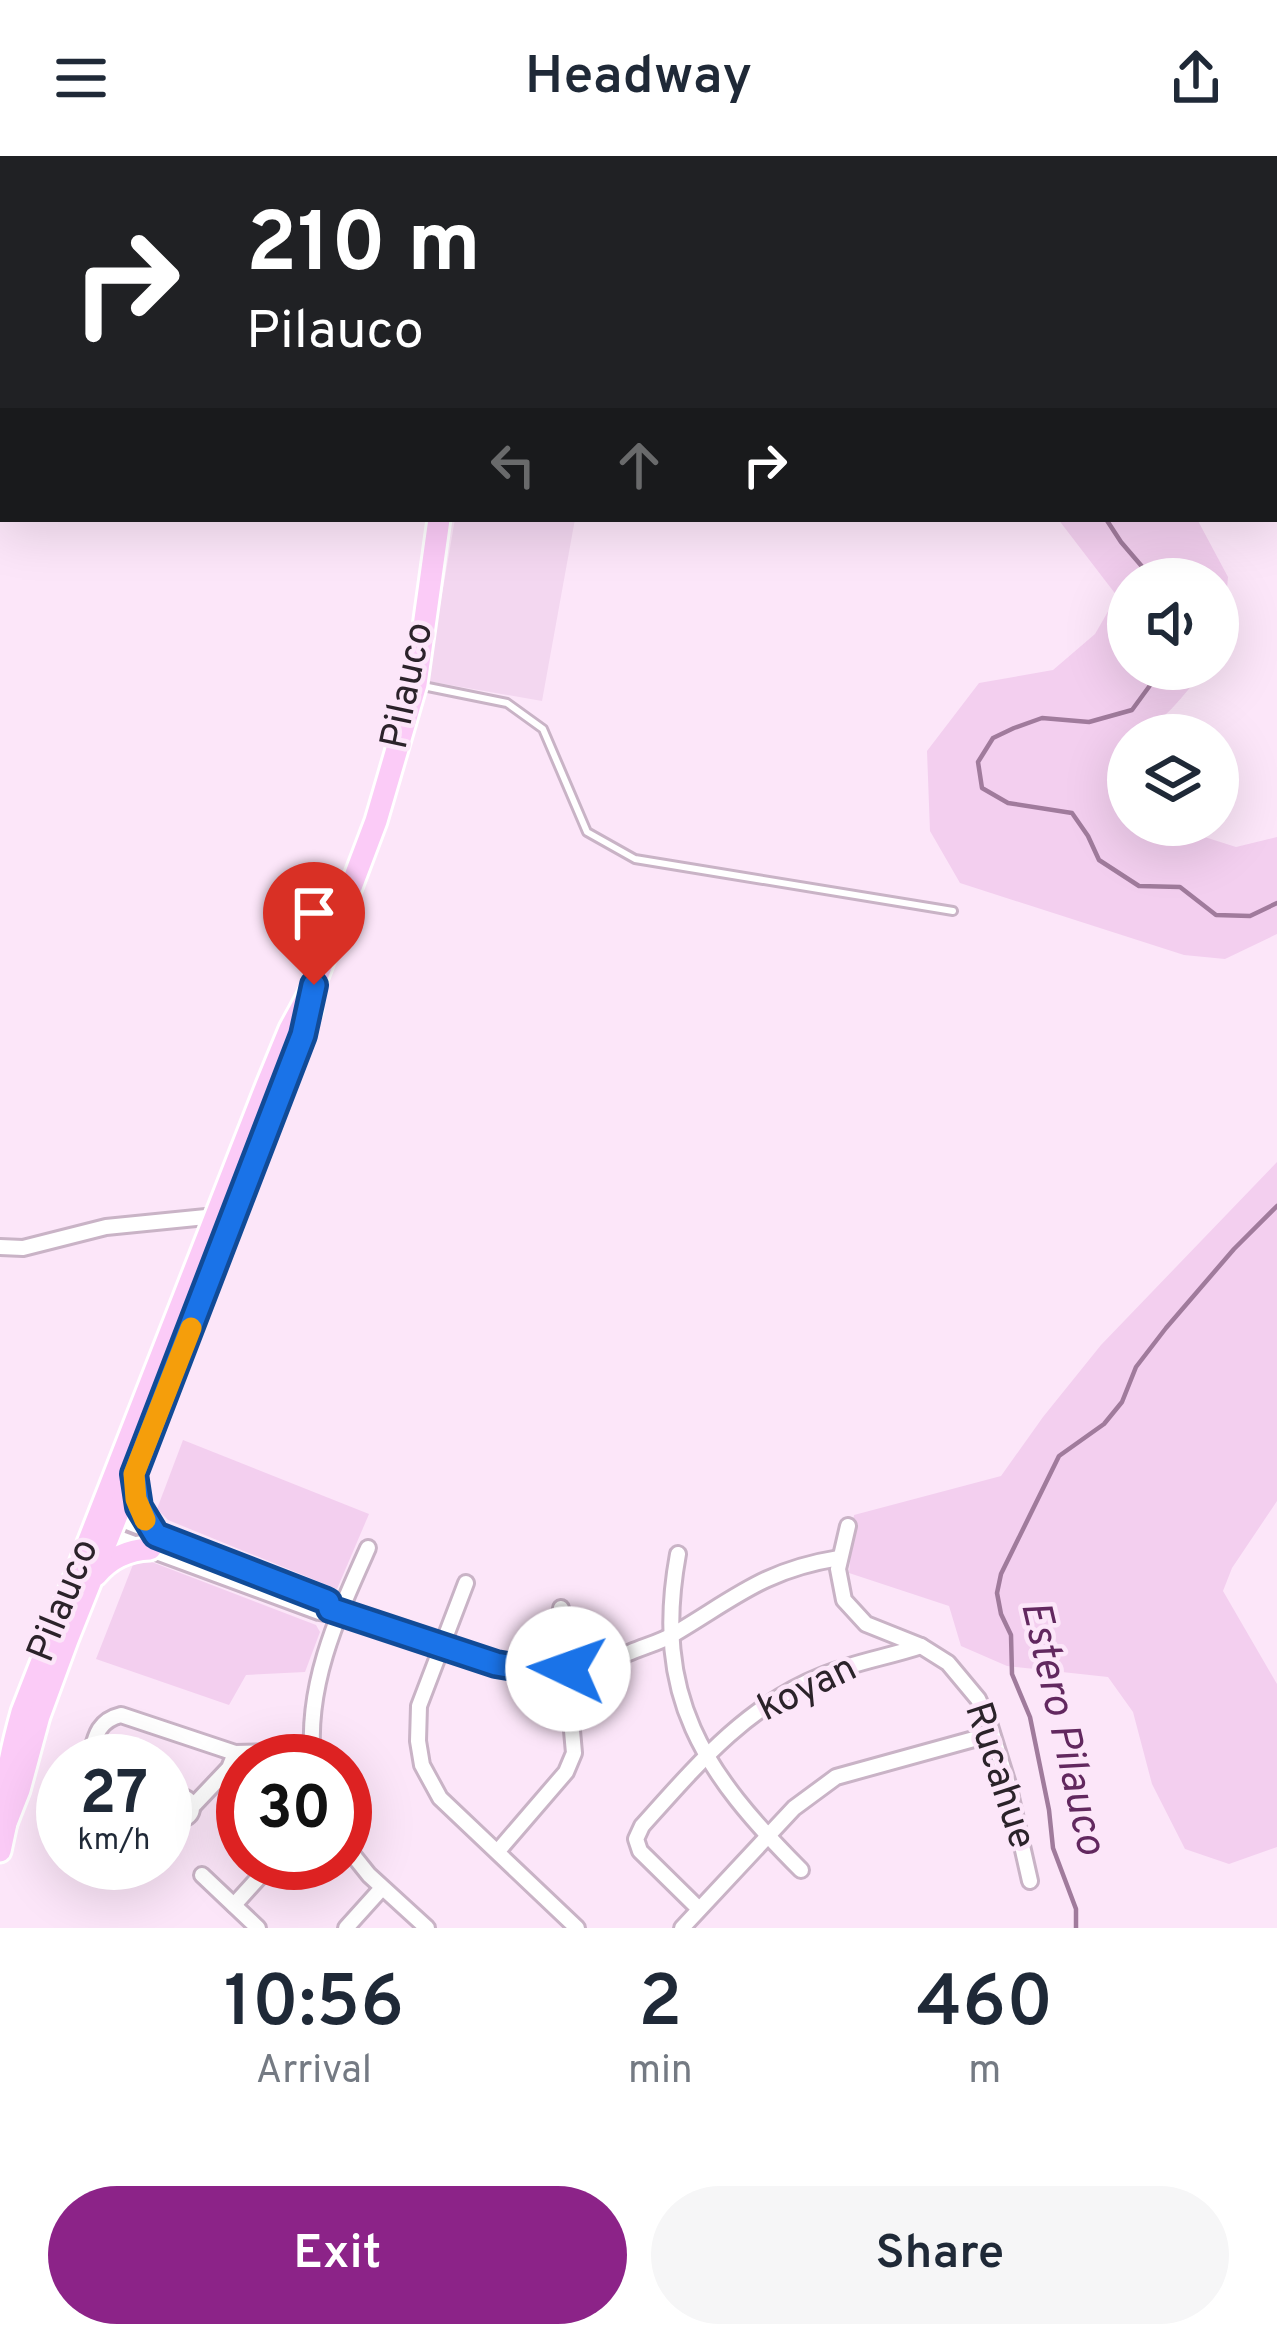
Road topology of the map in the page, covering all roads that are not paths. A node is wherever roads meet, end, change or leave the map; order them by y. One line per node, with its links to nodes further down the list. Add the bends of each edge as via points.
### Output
1 (440, 522): 2 (main road, Pilauco)
2 (416, 685): 3 (lane, via 507,703 543,728 587,832 634,859); 4 (main road, Pilauco)
3 (953, 910)
4 (314, 985): 5 (main road, Pilauco); 7 (main road, Pilauco, via 303,1035)
5 (217, 1216): 6 (street); 8 (main road, Pilauco)
6 (0, 1247)
7 (134, 1474): 8 (main road, Pilauco); 10 (main road)
8 (105, 1523): 10 (street); 15 (main road, Pilauco); 29 (main road, Pilauco, via 22,1712)
9 (848, 1526): 13 (street)
10 (153, 1542): 15 (main road, via 114,1558); 17 (street, via 324,1600)
11 (368, 1548): 17 (street)
12 (678, 1554): 18 (street)
13 (839, 1558): 18 (street, via 754,1583); 20 (street, Rucahue, via 840,1590 857,1617)
14 (466, 1583): 19 (street)
15 (90, 1586): 29 (main road, Pilauco)
16 (561, 1607): 21 (street)
17 (335, 1611): 19 (street); 25 (street)
18 (670, 1636): 21 (street); 26 (street, via 683,1706)
19 (442, 1646): 21 (street, via 514,1667); 31 (street, via 419,1706 422,1765 440,1798)
20 (921, 1646): 22 (street, Rucahue, via 970,1686); 26 (street, koyan, via 797,1687)
21 (568, 1669): 31 (street, via 571,1763)
22 (992, 1733): 30 (street, via 836,1777); 35 (street, Rucahue)
23 (97, 1734): 24 (street, via 121,1715)
24 (178, 1734)
25 (315, 1734)
26 (706, 1755): 30 (street); 39 (street, koyan, via 637,1840)
27 (216, 1782): 28 (street)
28 (192, 1807)
29 (2, 1834)
30 (768, 1836): 32 (street); 39 (street)
31 (498, 1851): 43 (street)
32 (801, 1870)
33 (202, 1875): 38 (street)
34 (372, 1876): 36 (street)
35 (1030, 1880)
36 (382, 1888): 41 (street); 42 (street)
37 (248, 1890): 38 (street)
38 (234, 1905): 40 (street)
39 (699, 1909): 44 (street)
40 (259, 1928)
41 (346, 1928)
42 (427, 1928)
43 (577, 1928)
44 (682, 1928)

